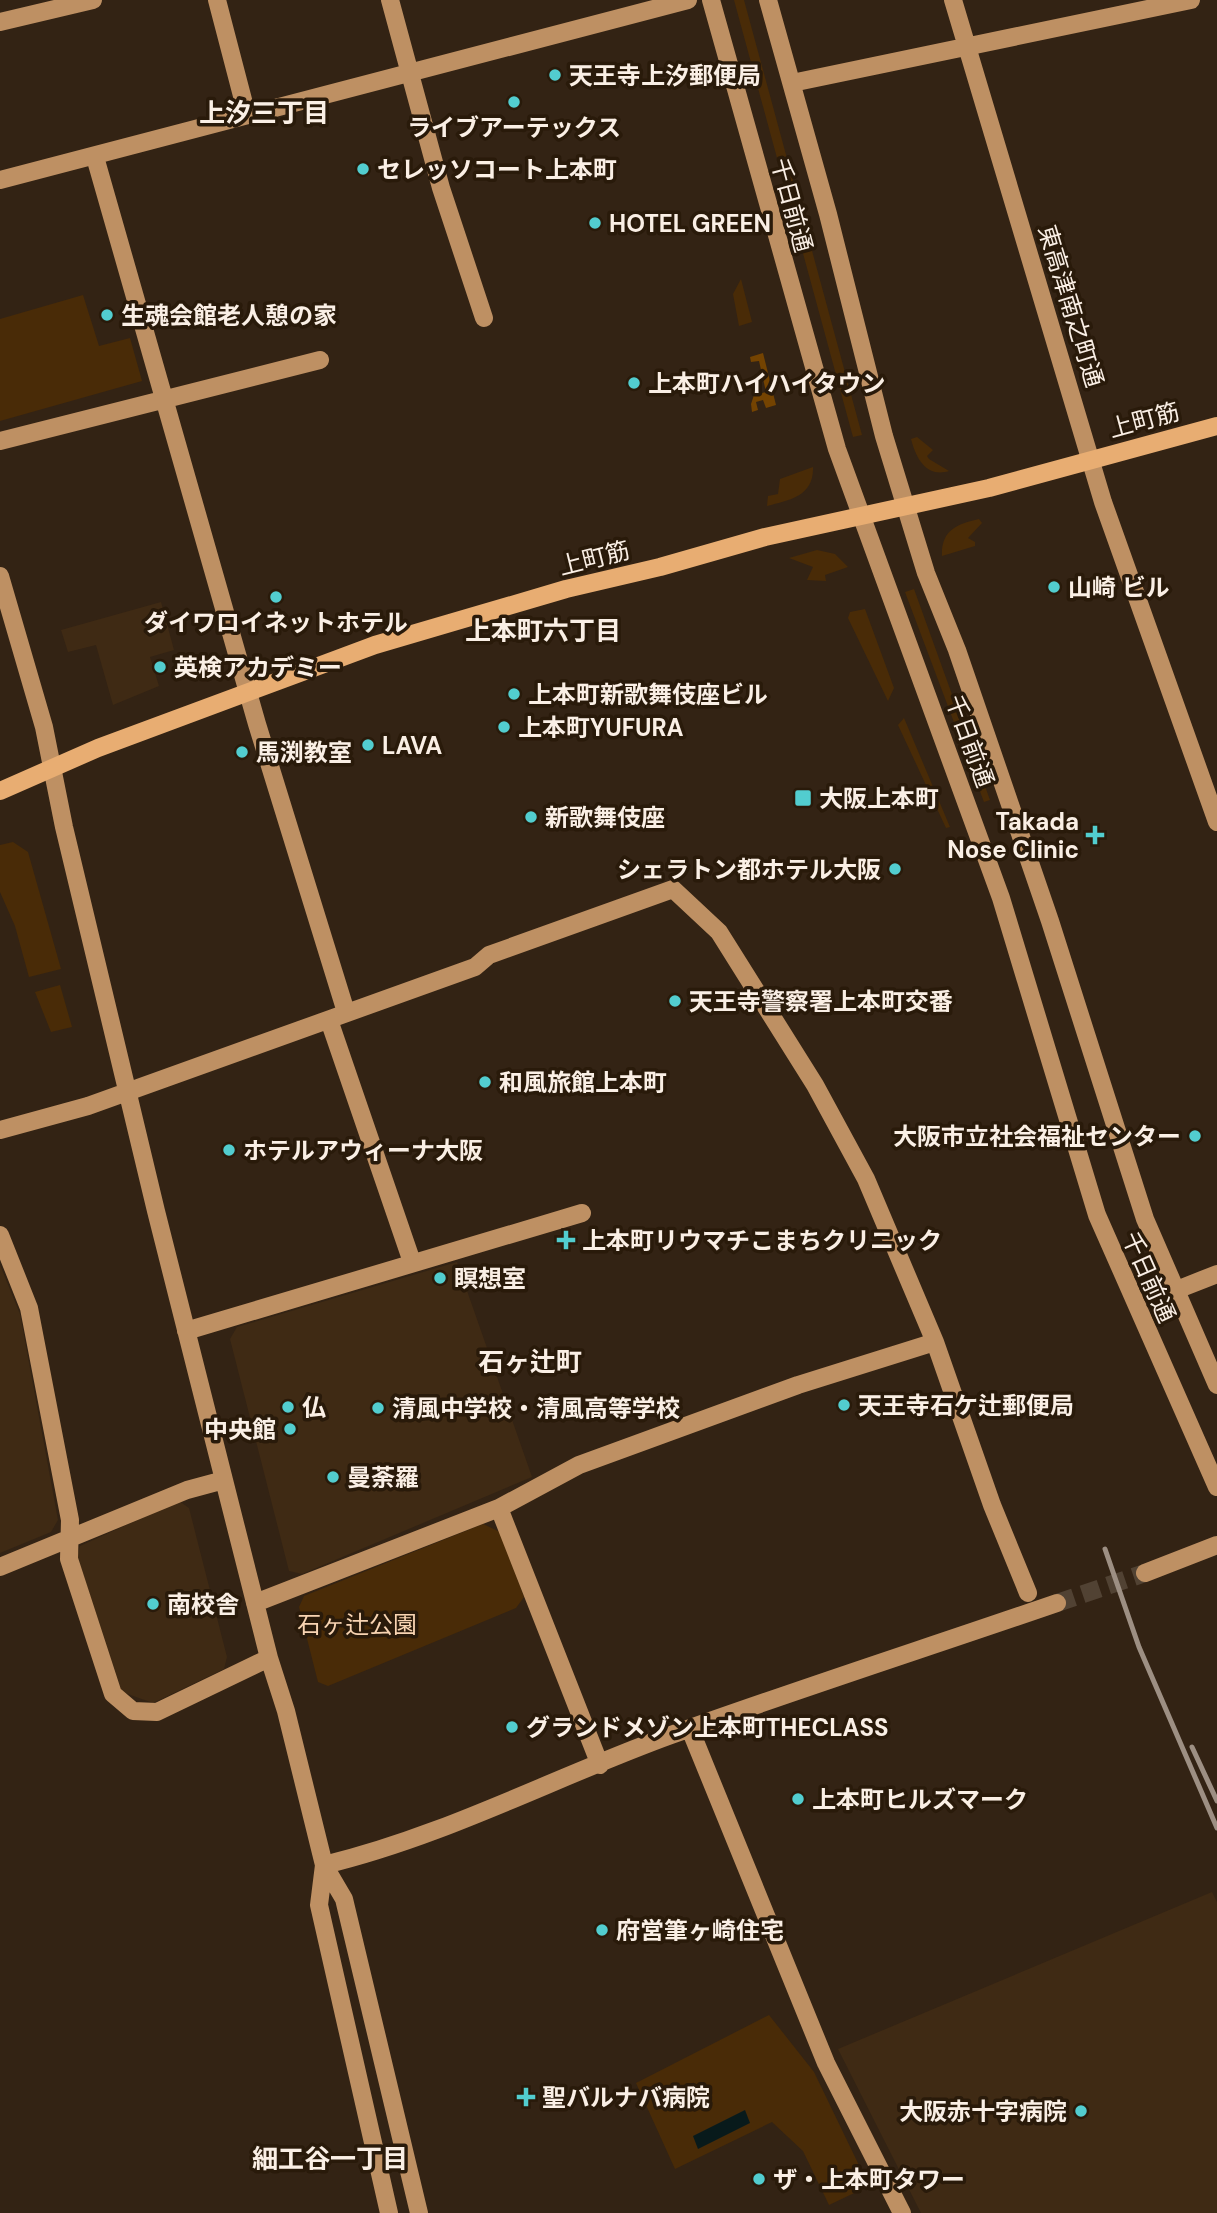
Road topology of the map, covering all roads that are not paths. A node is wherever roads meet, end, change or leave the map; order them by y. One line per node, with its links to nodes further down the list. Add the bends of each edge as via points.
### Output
1 (93, 0): 9 (street)
2 (217, 0): 13 (street)
3 (390, 0): 11 (street)
4 (688, 0): 11 (street)
5 (711, 0): 23 (street, 千日前通, via 836,449)
6 (768, 0): 12 (street, 千日前通)
7 (953, 0): 10 (street, 東高津南之町通)
8 (1191, 0): 10 (street)
9 (0, 22)
10 (965, 45): 12 (street); 21 (street, 東高津南之町通)
11 (409, 73): 13 (street); 16 (street)
12 (792, 83): 22 (street, 千日前通, via 884,436)
13 (247, 115): 14 (street)
14 (95, 157): 15 (street); 18 (street)
15 (0, 180)
16 (484, 318)
17 (320, 360): 18 (street)
18 (163, 398): 20 (street); 25 (street)
19 (1217, 426): 21 (main road, 上町筋)
20 (0, 441)
21 (1091, 459): 22 (main road, 上町筋); 28 (street, 東高津南之町通)
22 (908, 506): 23 (main road, 上町筋); 37 (street, 千日前通, via 926,573 957,650 1145,1219)
23 (860, 516): 25 (main road, 上町筋, via 566,589 374,645); 42 (street, 千日前通, via 1001,898 1109,1249)
24 (0, 576): 26 (street)
25 (248, 691): 26 (main road, 上町筋); 29 (street)
26 (53, 768): 27 (main road, 上町筋); 31 (street)
27 (0, 791)
28 (1217, 822)
29 (346, 1012): 30 (street); 39 (street, via 673,889 719,932 815,1085 866,1179)
30 (329, 1020): 31 (street); 35 (street)
31 (128, 1091): 32 (street); 38 (street)
32 (0, 1130)
33 (582, 1213): 35 (street)
34 (0, 1235): 44 (street, via 29,1308 71,1520)
35 (412, 1262): 38 (street)
36 (1217, 1273): 37 (street)
37 (1174, 1291): 40 (street, 千日前通)
38 (186, 1331): 41 (street)
39 (935, 1342): 43 (street, via 644,1440 579,1465); 48 (street)
40 (1217, 1385)
41 (224, 1480): 44 (street, via 187,1490); 49 (street)
42 (1217, 1487)
43 (499, 1508): 49 (street); 53 (street)
44 (68, 1538): 46 (street); 51 (street, via 69,1559 113,1695 133,1711 157,1712)
45 (1217, 1545): 47 (street)
46 (0, 1567)
47 (1145, 1573)
48 (1028, 1593)
49 (255, 1603): 51 (street)
50 (1057, 1603): 52 (street)
51 (269, 1658): 54 (street)
52 (690, 1729): 53 (street); 57 (street, via 827,2063)
53 (600, 1765): 54 (street, via 490,1810)
54 (324, 1865): 55 (street, via 318,1905); 56 (street, via 344,1899)
55 (389, 2213)
56 (419, 2213)
57 (902, 2213)

